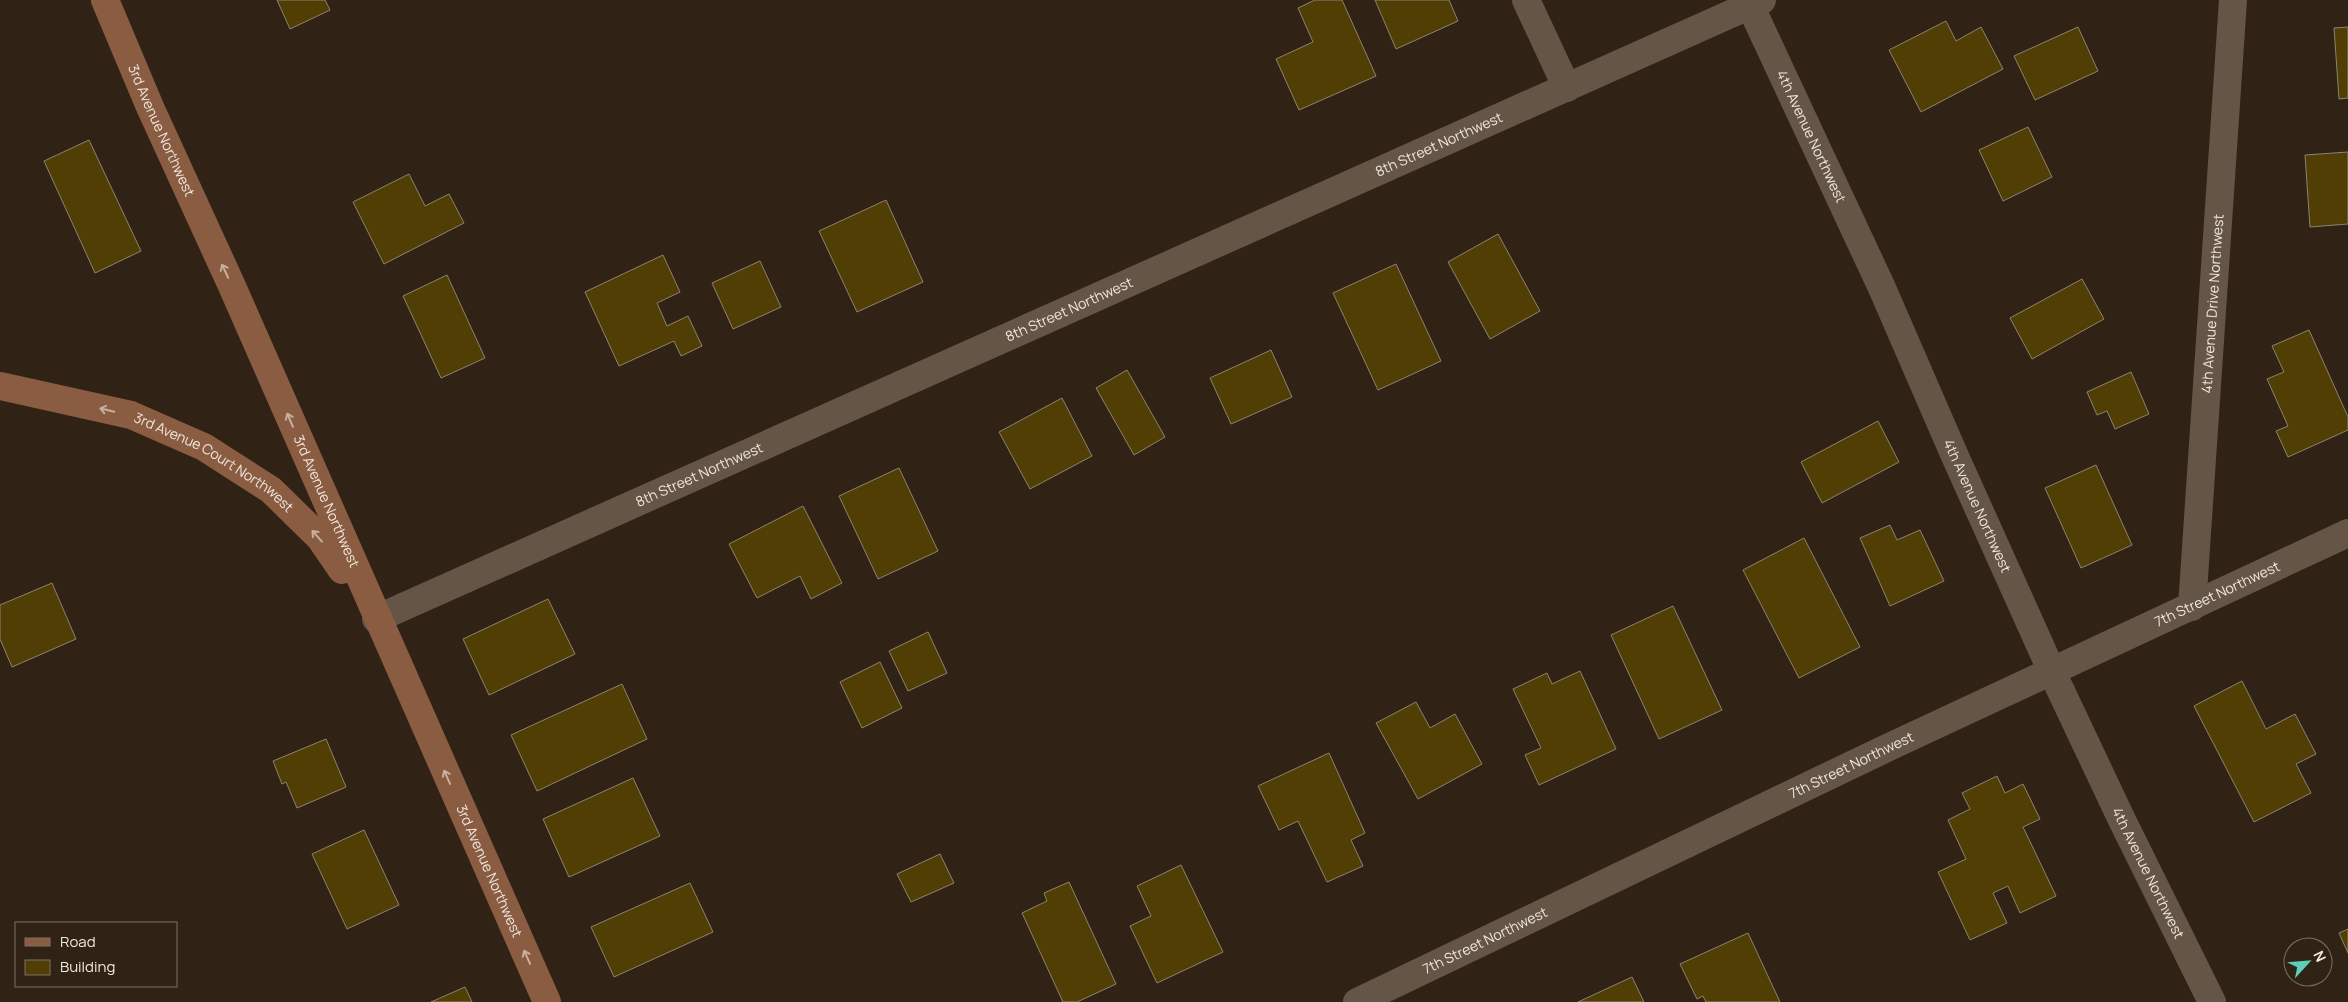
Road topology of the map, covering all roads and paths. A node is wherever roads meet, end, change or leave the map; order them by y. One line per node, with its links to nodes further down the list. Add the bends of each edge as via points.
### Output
1 (105, 0): 9 (main road, 3rd Avenue Northwest, one-way to 1)
2 (1526, 0): 5 (street)
3 (2233, 0): 8 (street, 4th Avenue Drive Northwest)
4 (1756, 2): 5 (street, 8th Street Northwest); 10 (street, 4th Avenue Northwest)
5 (1567, 88): 9 (street, 8th Street Northwest)
6 (0, 386): 9 (main road, 3rd Avenue Court Northwest, one-way to 6, via 320,538 272,490 204,447 132,415)
7 (2348, 533): 8 (street, 7th Street Northwest)
8 (2192, 607): 10 (street, 7th Street Northwest)
9 (376, 619): 11 (main road, 3rd Avenue Northwest, one-way to 9)
10 (2052, 672): 12 (street, 7th Street Northwest); 13 (street, 4th Avenue Northwest)
11 (547, 1002)
12 (1357, 1002)
13 (2212, 1002)

